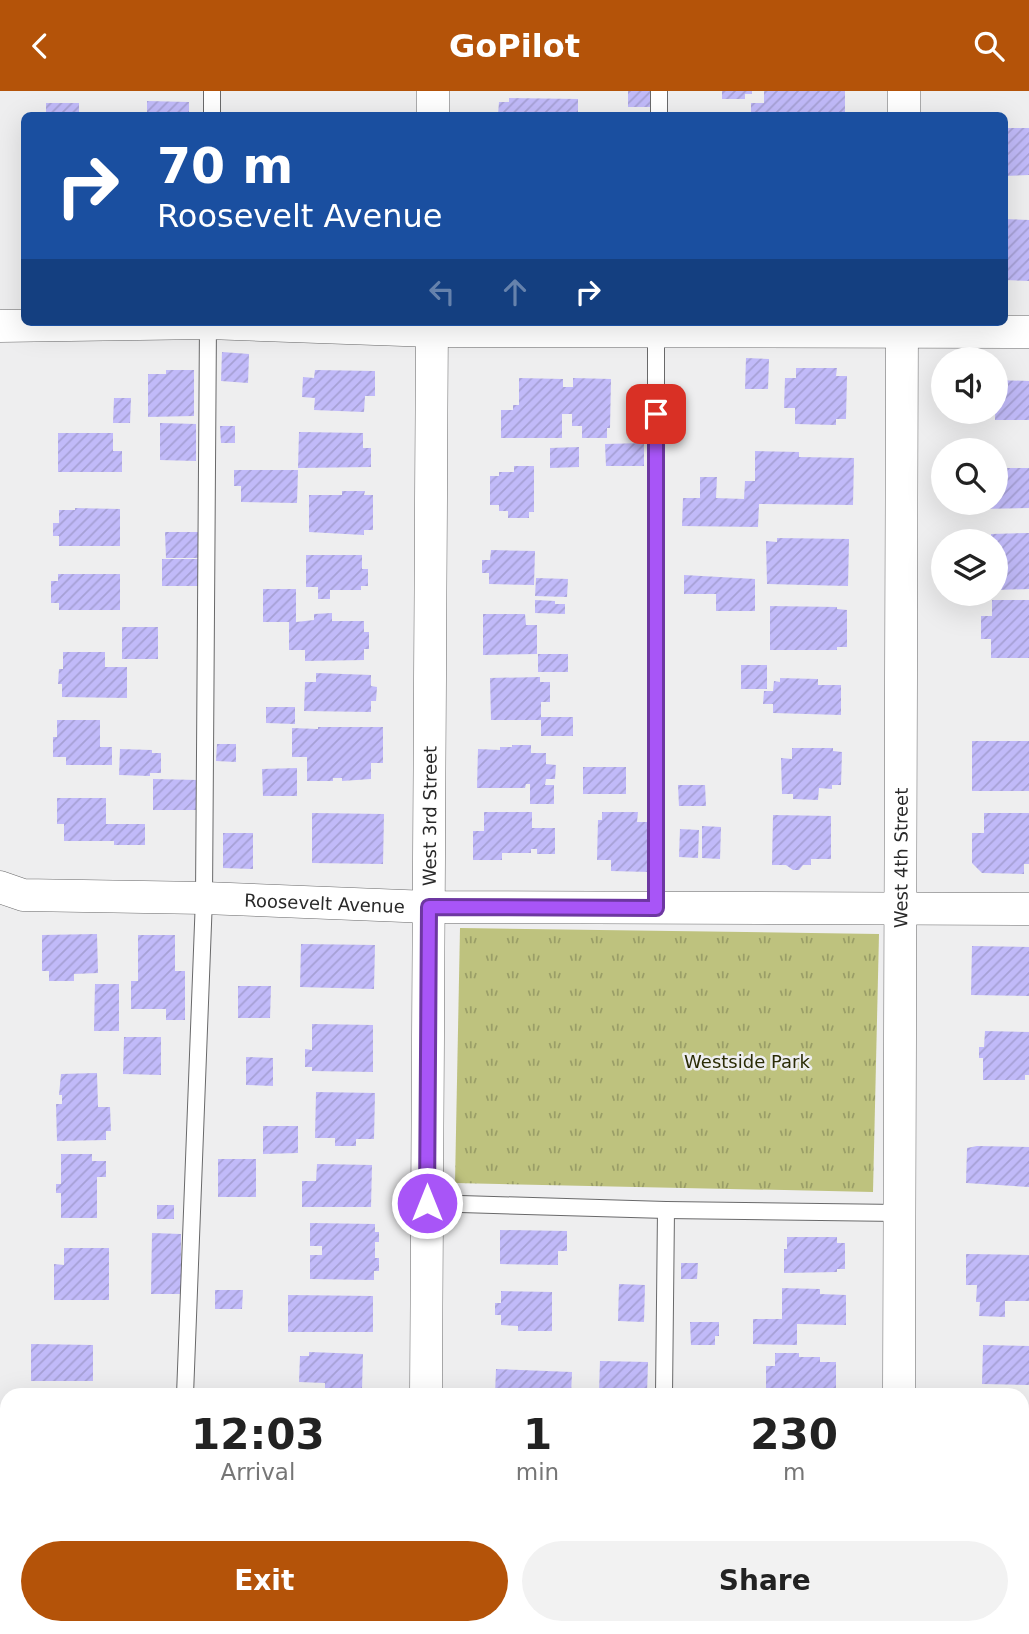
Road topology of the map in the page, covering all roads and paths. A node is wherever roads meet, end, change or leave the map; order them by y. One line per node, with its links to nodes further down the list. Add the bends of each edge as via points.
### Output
1 (212, 91): 5 (lane)
2 (433, 91): 6 (street)
3 (659, 91): 7 (lane)
4 (904, 91): 8 (street)
5 (212, 112)
6 (433, 112)
7 (659, 112)
8 (904, 112)
9 (0, 326): 10 (street)
10 (21, 326)
11 (208, 326): 17 (lane)
12 (432, 326): 13 (street); 18 (street, West 3rd Street)
13 (656, 327): 14 (street); 19 (lane)
14 (902, 327): 15 (street); 20 (street, West 4th Street)
15 (1029, 332)
16 (0, 887): 17 (street, Roosevelt Avenue, via 23,895)
17 (204, 898): 18 (street, Roosevelt Avenue); 25 (lane)
18 (429, 907): 19 (street, Roosevelt Avenue); 22 (street, West 3rd Street)
19 (656, 908): 20 (street, Roosevelt Avenue)
20 (899, 908): 21 (street, Roosevelt Avenue); 24 (street, West 4th Street)
21 (1029, 909)
22 (427, 1203): 23 (lane); 26 (street, West 3rd Street)
23 (666, 1210): 24 (lane); 27 (lane)
24 (899, 1213): 28 (street, West 4th Street)
25 (185, 1388)
26 (426, 1388)
27 (664, 1388)
28 (899, 1388)

